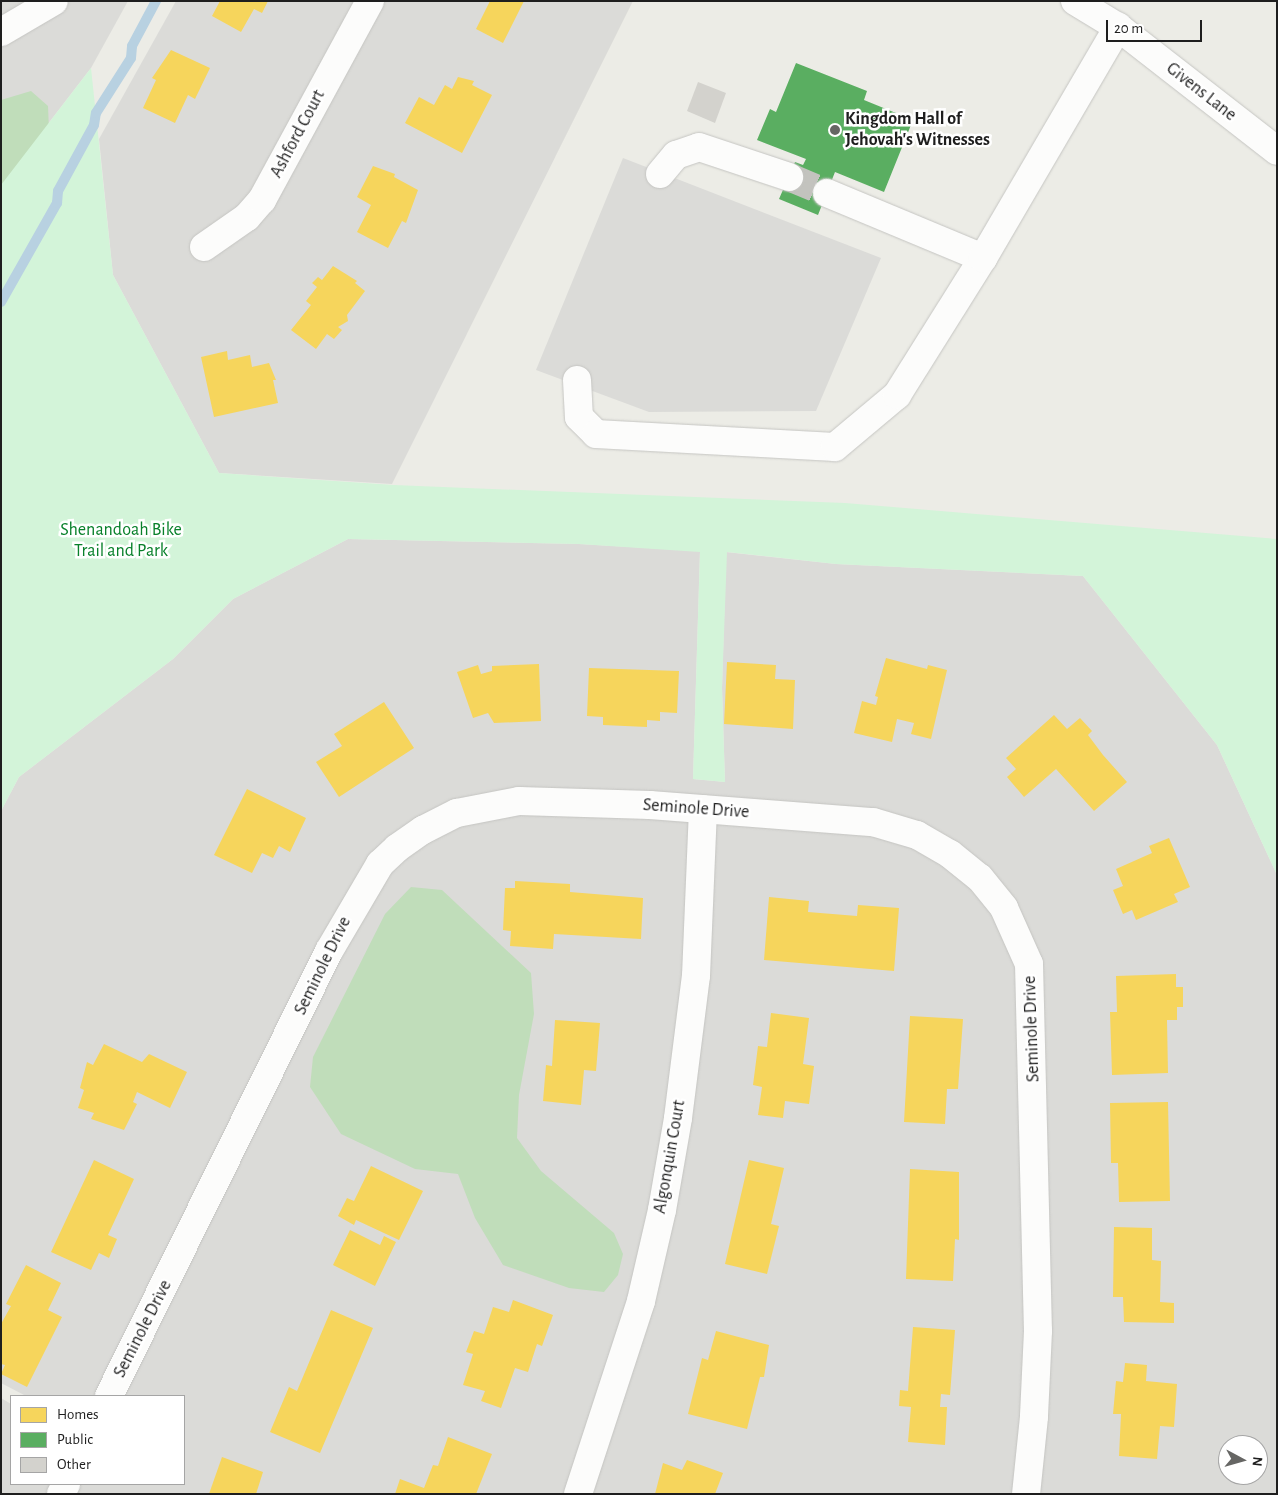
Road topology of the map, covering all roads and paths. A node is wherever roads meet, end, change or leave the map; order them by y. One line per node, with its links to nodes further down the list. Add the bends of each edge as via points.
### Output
1 (54, 1): 5 (street)
2 (370, 1): 10 (street, Ashford Court, via 262,200 247,217)
3 (1075, 1): 4 (street, Givens Lane)
4 (1118, 27): 6 (street, Givens Lane); 11 (street)
5 (1, 32)
6 (1277, 151)
7 (660, 174): 8 (street, via 676,155 700,147)
8 (789, 177)
9 (827, 193): 11 (street)
10 (204, 247)
11 (983, 258): 12 (street, via 897,395 835,447 596,434 579,416)
12 (577, 380)
13 (702, 809): 14 (street, Seminole Drive, via 545,800 495,804 457,813 422,830 380,864 329,951); 15 (street, Algonquin Court, via 696,976 678,1118 662,1210 641,1301); 16 (street, Seminole Drive, via 873,822 917,835 950,854 980,878 1004,908 1021,942 1029,964 1033,1020 1038,1331)
14 (109, 1395)
15 (578, 1494)
16 (1026, 1494)

